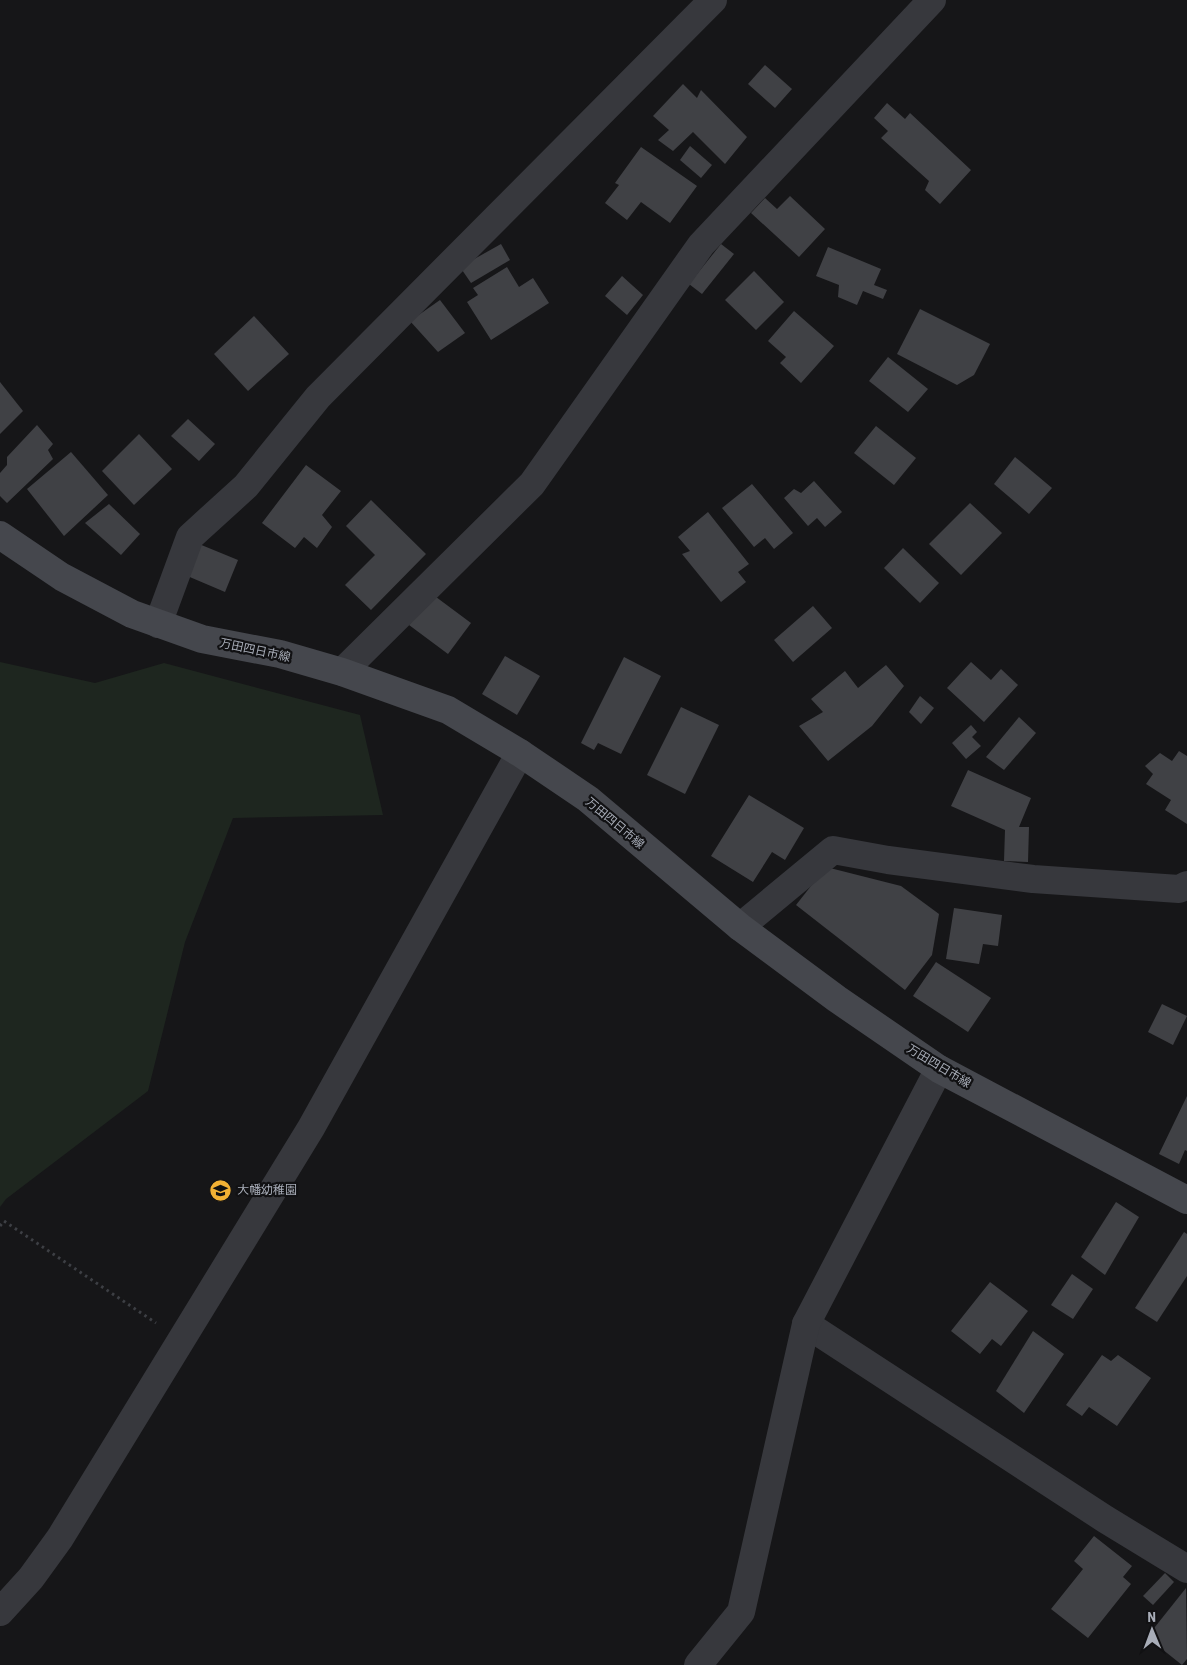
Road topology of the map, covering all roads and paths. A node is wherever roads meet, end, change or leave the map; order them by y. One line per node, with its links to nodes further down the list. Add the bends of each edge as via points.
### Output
1 (713, 0): 4 (street, via 318,397 246,486 190,537)
2 (932, 0): 5 (street, via 701,245 532,484)
3 (0, 535): 4 (main road, 万田四日市線, via 62,577)
4 (158, 624): 5 (main road, 万田四日市線, via 202,639 280,654)
5 (342, 672): 6 (main road, 万田四日市線, via 448,710)
6 (520, 753): 8 (main road, 万田四日市線, via 588,799); 13 (street, via 311,1128)
7 (1187, 885): 8 (street, via 1179,889 1033,879 833,850)
8 (740, 927): 9 (main road, 万田四日市線)
9 (939, 1069): 10 (main road, 万田四日市線); 12 (street)
10 (1187, 1200)
11 (0, 1226): 13 (path, via 4,1221)
12 (806, 1324): 14 (street); 16 (street, via 741,1612)
13 (181, 1340): 15 (street, via 60,1538 31,1578)
14 (1187, 1569)
15 (0, 1612)
16 (698, 1665)

